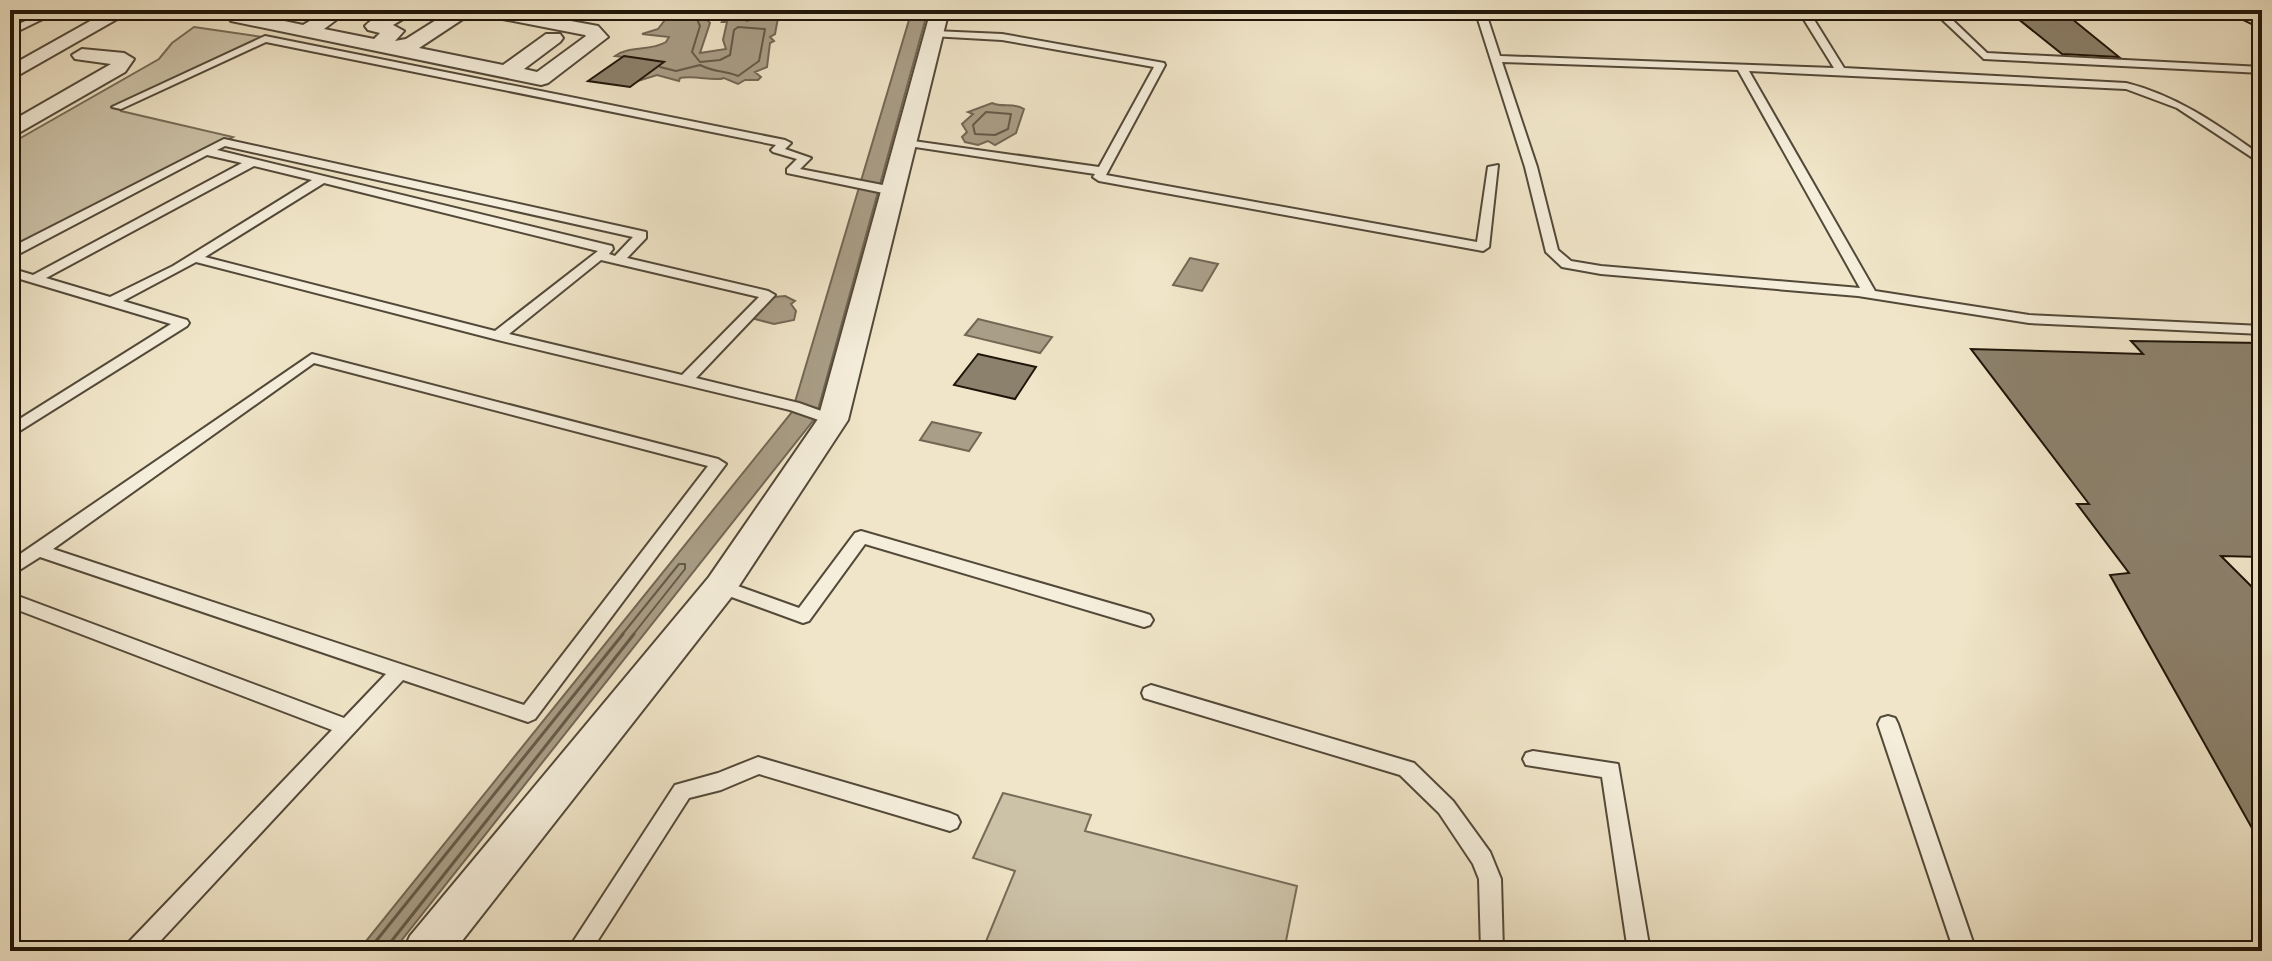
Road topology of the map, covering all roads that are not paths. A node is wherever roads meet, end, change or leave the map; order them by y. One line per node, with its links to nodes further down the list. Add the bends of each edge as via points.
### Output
1 (22, 10): 16 (lane, via 46,15)
2 (124, 10): 21 (street)
3 (251, 10): 17 (street, via 238,17)
4 (288, 10): 17 (street, via 329,13)
5 (409, 10): 20 (street, via 375,26 394,31)
6 (465, 10): 22 (street)
7 (479, 10): 27 (street, via 598,33 541,79)
8 (1480, 10): 23 (lane)
9 (1803, 10): 26 (lane)
10 (1937, 10): 25 (lane, via 1984,56)
11 (2244, 10): 15 (highway)
12 (361, 12): 18 (street, via 371,16)
13 (895, 14): 14 (lane)
14 (931, 17): 32 (street); 37 (lane, via 1002,37 1160,65)
15 (2262, 20)
16 (10, 32)
17 (304, 32): 18 (street)
18 (327, 36): 20 (street)
19 (553, 38): 27 (street)
20 (380, 47): 22 (street)
21 (76, 48): 28 (street); 29 (street); 31 (street, via 124,59 118,68)
22 (413, 49): 27 (street)
23 (1496, 59): 24 (lane); 46 (lane, via 1552,252 1560,260 1601,270)
24 (1742, 68): 26 (lane); 46 (lane)
25 (2262, 70)
26 (1841, 71): 34 (lane, via 2147,90 2177,102)
27 (507, 72)
28 (10, 74)
29 (10, 95)
30 (117, 107): 39 (lane, via 265,39 785,143 777,150 805,158 791,171)
31 (10, 131)
32 (906, 143): 37 (lane); 39 (street)
33 (206, 151): 35 (lane); 40 (lane); 43 (lane, via 224,142 642,235)
34 (2262, 161)
35 (253, 162): 38 (lane); 45 (lane)
36 (1494, 167): 37 (lane, via 1483,247 1099,177)
37 (1102, 171)
38 (323, 179): 41 (lane, via 607,249); 42 (lane)
39 (886, 189): 52 (street)
40 (10, 253)
41 (599, 256): 43 (lane); 49 (lane)
42 (194, 258): 47 (lane); 49 (lane)
43 (618, 260): 50 (lane, via 768,295)
44 (10, 272): 45 (lane)
45 (35, 279): 47 (lane)
46 (1870, 294): 48 (lane, via 2029,319)
47 (111, 302): 53 (lane, via 182,323)
48 (2262, 330)
49 (498, 336): 50 (lane)
50 (685, 381): 52 (lane)
51 (10, 415): 53 (lane)
52 (825, 416): 57 (street)
53 (29, 420): 54 (lane)
54 (10, 432)
55 (38, 550): 56 (lane); 60 (lane); 60 (lane, via 312,358 718,464 528,714)
56 (10, 570)
57 (721, 586): 59 (lane, via 803,616 861,537); 67 (street)
58 (10, 600): 63 (lane)
59 (1144, 620)
60 (399, 672): 63 (lane)
61 (1151, 693): 69 (lane, via 1407,769 1446,807 1482,859 1490,879)
62 (1888, 724): 71 (lane)
63 (347, 727): 66 (lane)
64 (1533, 759): 70 (lane, via 1611,770)
65 (950, 822): 68 (lane, via 758,765 682,791)
66 (136, 951)
67 (426, 951)
68 (578, 951)
69 (1492, 951)
70 (1639, 951)
71 (1965, 951)

